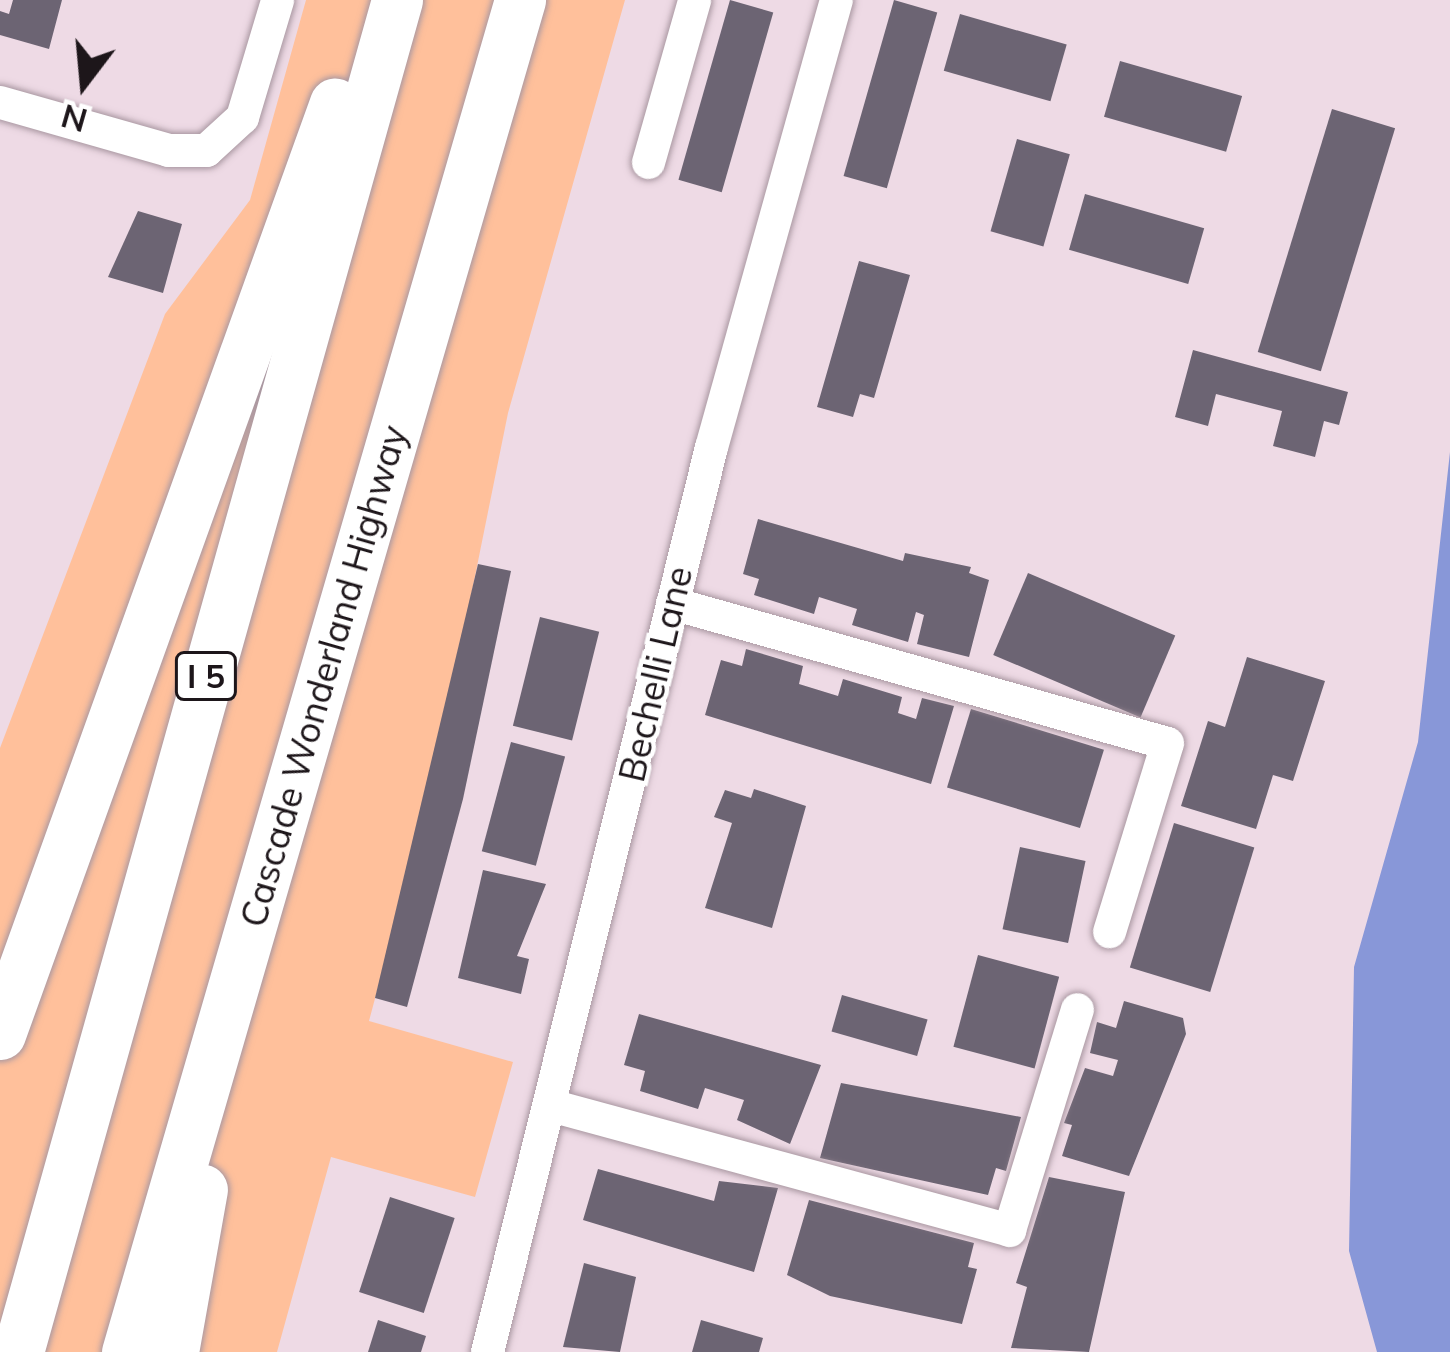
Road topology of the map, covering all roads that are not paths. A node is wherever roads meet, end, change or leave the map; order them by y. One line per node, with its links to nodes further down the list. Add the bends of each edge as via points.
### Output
1 (278, 0): 6 (street, via 242,116 206,150 168,150)
2 (396, 0): 12 (highway, via 346,69); 14 (highway, I 5)
3 (520, 0): 10 (highway, Cascade Wonderland Highway)
4 (694, 0): 7 (street)
5 (825, 3): 8 (street, Bechelli Lane)
6 (0, 102)
7 (648, 162)
8 (672, 603): 9 (street, via 1167,743); 13 (street, Bechelli Lane)
9 (1109, 932)
10 (235, 982): 15 (highway, Cascade Wonderland Highway); 16 (highway)
11 (1077, 1009): 13 (street, via 1009,1230)
12 (0, 1034)
13 (550, 1105): 17 (street, Bechelli Lane)
14 (18, 1352)
15 (127, 1352)
16 (173, 1352)
17 (487, 1352)

